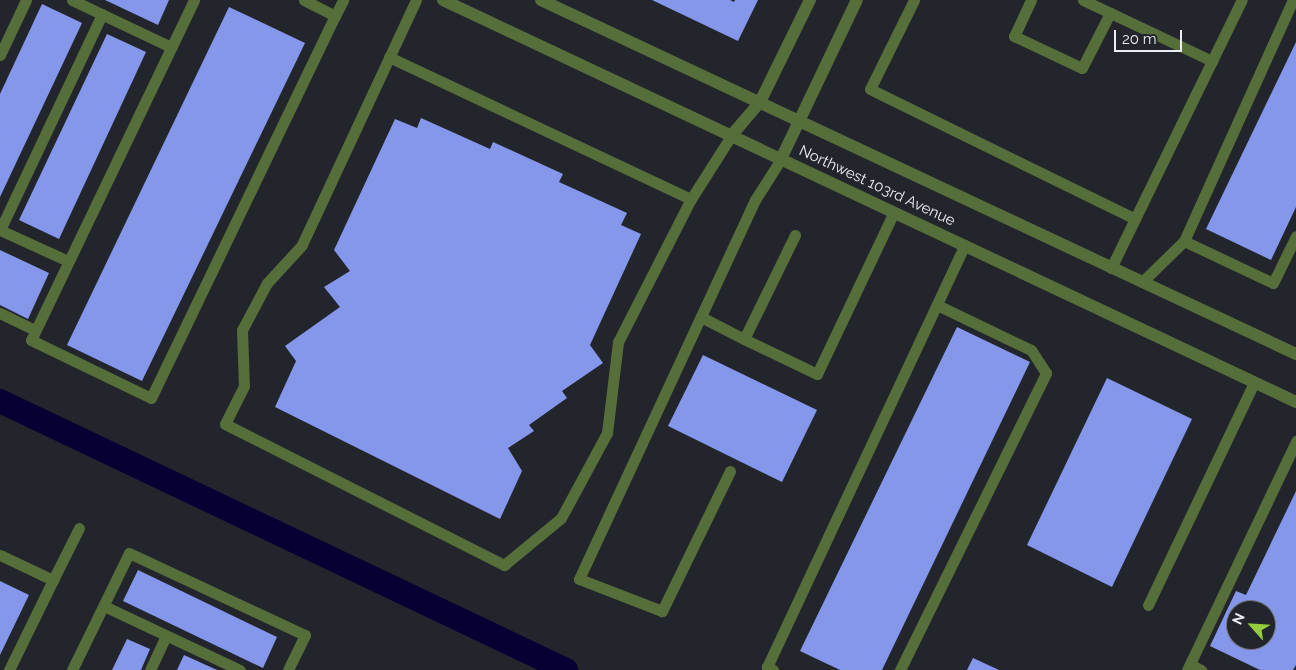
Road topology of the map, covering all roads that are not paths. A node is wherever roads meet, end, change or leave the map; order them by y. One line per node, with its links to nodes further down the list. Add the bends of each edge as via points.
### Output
1 (26, 0): 20 (lane)
2 (72, 0): 17 (lane)
3 (194, 0): 19 (lane)
4 (304, 0): 18 (lane)
5 (343, 0): 18 (lane)
6 (416, 0): 21 (lane)
7 (443, 0): 25 (street, Northwest 103rd Avenue)
8 (541, 0): 23 (street, Northwest 103rd Avenue)
9 (810, 0): 23 (street)
10 (858, 0): 24 (street)
11 (914, 0): 29 (lane, via 870,89)
12 (1031, 0): 16 (lane, via 1014,36 1082,68)
13 (1082, 0): 16 (lane)
14 (1242, 0): 22 (lane)
15 (1293, 0): 33 (lane)
16 (1110, 13): 22 (lane)
17 (102, 14): 19 (lane); 30 (lane)
18 (335, 16): 41 (lane, via 151,398 31,340)
19 (171, 47): 35 (lane)
20 (0, 55)
21 (390, 56): 27 (lane); 27 (lane, via 302,246 267,283 242,330 244,386 224,424 504,565 561,518 607,433 618,342)
22 (1212, 61): 29 (lane)
23 (760, 102): 24 (street, Northwest 103rd Avenue); 25 (street)
24 (799, 121): 26 (street); 36 (street, Northwest 103rd Avenue)
25 (731, 136): 26 (street, Northwest 103rd Avenue); 27 (lane)
26 (781, 158): 28 (street, Northwest 103rd Avenue); 40 (lane, via 755,200)
27 (691, 199)
28 (894, 212): 34 (street, Northwest 103rd Avenue); 42 (lane, via 817,374)
29 (1135, 219): 36 (lane)
30 (0, 230): 35 (lane)
31 (795, 235): 42 (lane)
32 (1296, 236): 33 (lane, via 1273,283)
33 (1184, 241): 37 (lane)
34 (965, 245): 38 (lane); 44 (street, Northwest 103rd Avenue)
35 (68, 262): 41 (lane)
36 (1111, 268): 37 (street, Northwest 103rd Avenue)
37 (1142, 282): 43 (street, Northwest 103rd Avenue)
38 (937, 305): 62 (lane, via 767,667); 63 (lane, via 1031,350 1046,373)
39 (0, 313): 41 (lane)
40 (701, 317): 42 (lane); 48 (lane, via 579,579 662,611)
41 (35, 330)
42 (744, 339)
43 (1296, 354)
44 (1254, 383): 45 (street, Northwest 103rd Avenue); 53 (lane)
45 (1296, 402)
46 (1296, 442): 47 (lane)
47 (1285, 465): 49 (lane); 56 (lane)
48 (730, 470)
49 (1296, 470)
50 (79, 528): 52 (lane)
51 (0, 555): 52 (lane)
52 (53, 580): 58 (lane)
53 (1148, 605)
54 (104, 606): 55 (lane); 59 (lane); 61 (lane, via 129,553 305,635)
55 (166, 635): 57 (lane); 60 (lane)
56 (1188, 667): 64 (lane)
57 (237, 669)
58 (9, 670)
59 (72, 670)
60 (150, 670)
61 (288, 670)
62 (773, 670)
63 (900, 670)
64 (1201, 670)

